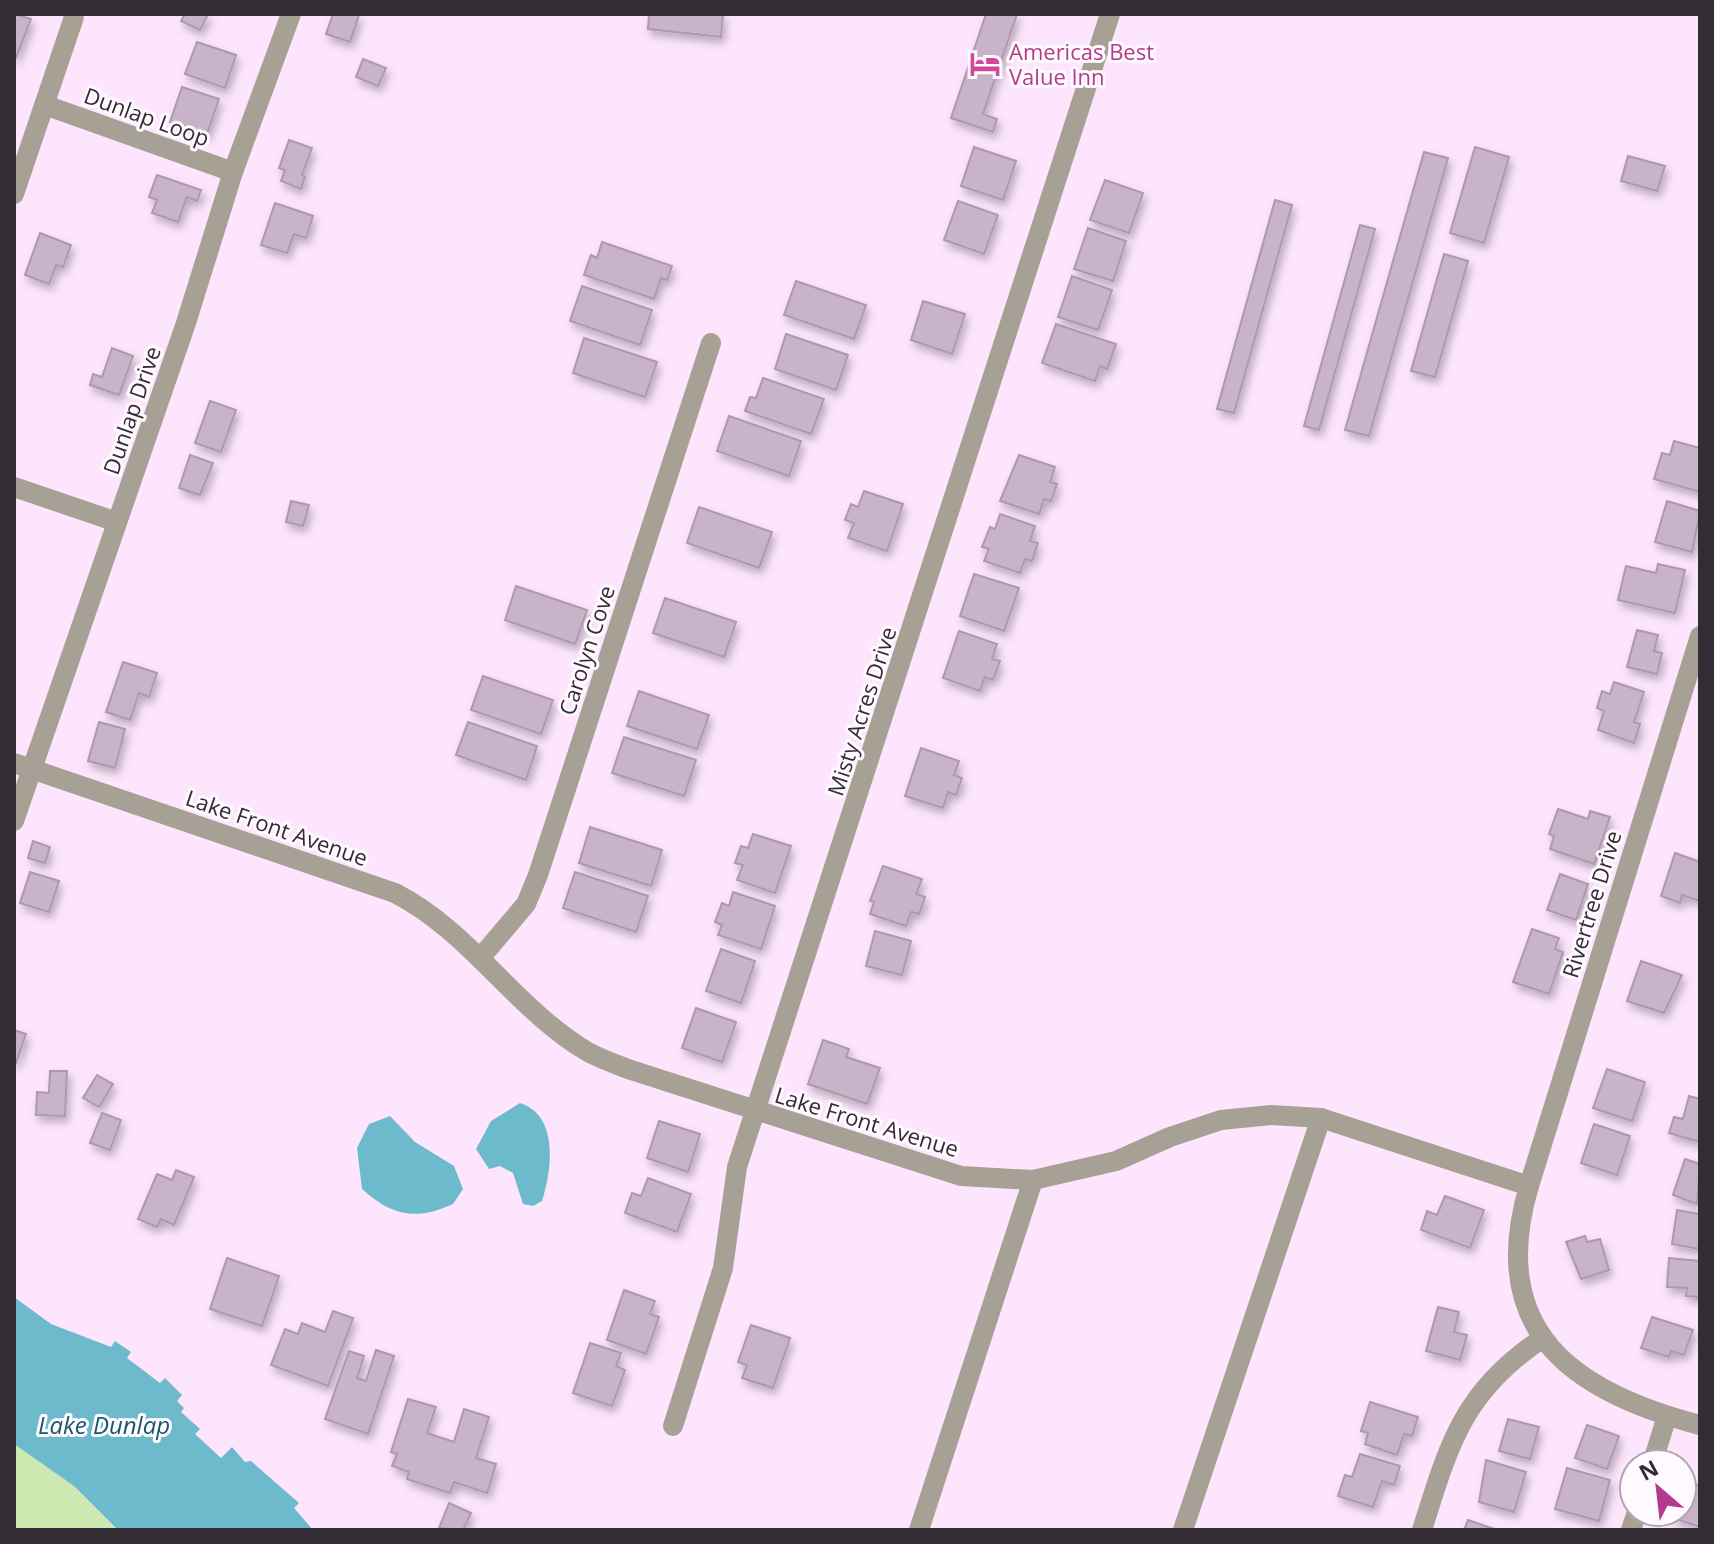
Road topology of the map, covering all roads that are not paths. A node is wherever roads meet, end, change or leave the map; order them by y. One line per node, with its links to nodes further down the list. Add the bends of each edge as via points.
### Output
1 (291, 14): 5 (street, Dunlap Drive)
2 (1110, 14): 14 (street, Misty Acres Drive)
3 (74, 17): 4 (street)
4 (45, 105): 5 (street, Dunlap Loop); 6 (street)
5 (233, 172): 9 (street, Dunlap Drive)
6 (14, 194)
7 (711, 343): 13 (street, Carolyn Cove, via 538,875 526,904)
8 (14, 487): 9 (street)
9 (117, 522): 11 (street, Dunlap Drive)
10 (1700, 636): 17 (street, Rivertree Drive)
11 (23, 766): 12 (street, Dunlap Drive); 13 (street, Lake Front Avenue, via 395,893 439,920)
12 (14, 821)
13 (481, 957): 14 (street, Lake Front Avenue, via 526,1003 590,1053)
14 (755, 1111): 16 (street, Lake Front Avenue, via 961,1176); 21 (street, Misty Acres Drive, via 737,1167 723,1268)
15 (1321, 1118): 16 (street, Lake Front Avenue, via 1221,1120 1116,1161); 17 (street, Lake Front Avenue); 24 (street)
16 (1033, 1180): 23 (street)
17 (1529, 1186): 18 (street, via 1516,1241 1524,1294)
18 (1543, 1338): 19 (street, via 1591,1384); 25 (street, via 1493,1380 1458,1424)
19 (1667, 1416): 20 (street); 22 (street)
20 (1700, 1425)
21 (673, 1426)
22 (1657, 1448)
23 (919, 1530)
24 (1183, 1530)
25 (1422, 1530)

